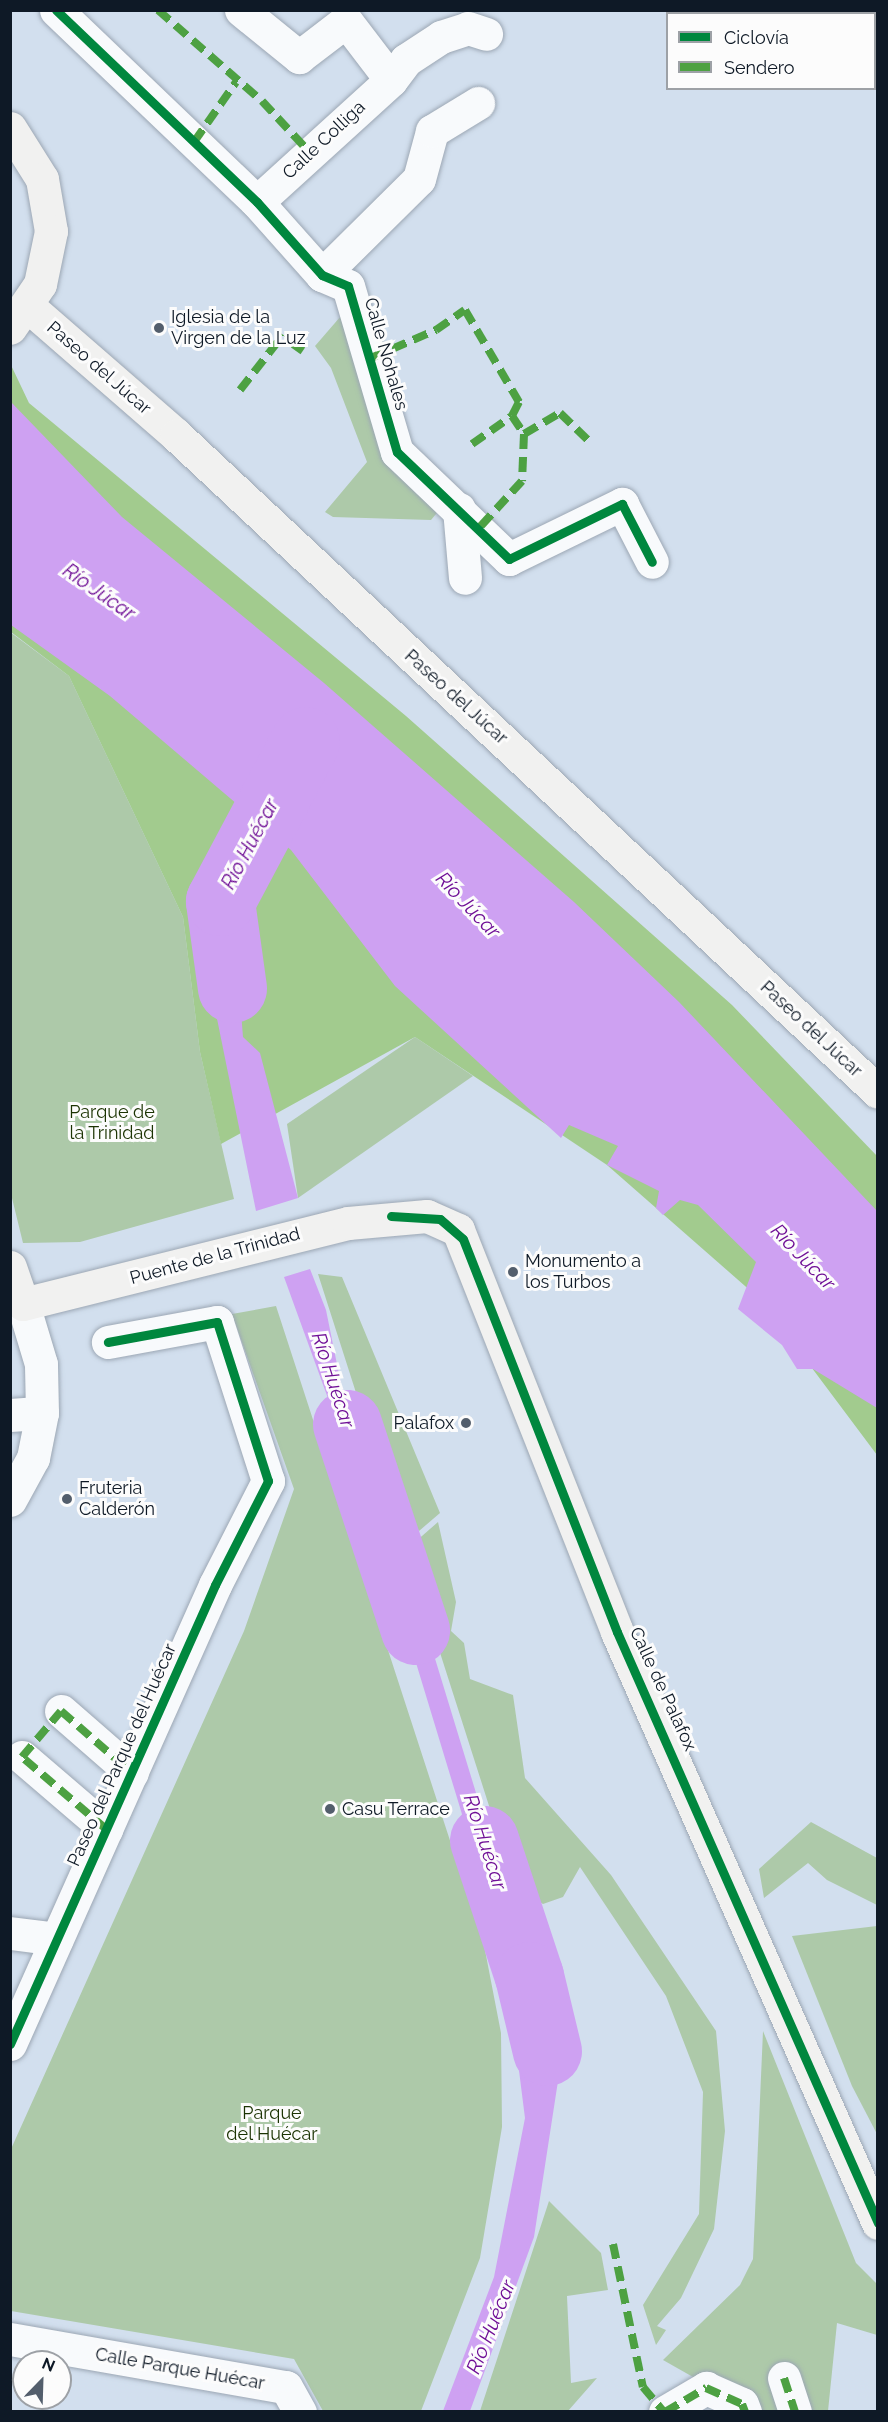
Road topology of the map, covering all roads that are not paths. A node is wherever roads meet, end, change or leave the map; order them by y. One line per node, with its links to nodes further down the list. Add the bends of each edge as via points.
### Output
1 (56, 10): 8 (street, Calle Nohales)
2 (241, 10): 3 (street, via 299,57)
3 (345, 13): 5 (street)
4 (486, 34): 5 (street, Calle Colliga, via 468,28 441,37 406,60)
5 (391, 80): 8 (street, Calle Colliga)
6 (478, 103): 9 (street, via 432,131 419,178)
7 (10, 128): 10 (street, via 42,179 50,206 48,257)
8 (257, 202): 9 (street, Calle Nohales)
9 (322, 275): 11 (street, Calle Nohales, via 348,286 397,452)
10 (20, 318): 14 (street, Paseo del Júcar, via 176,435)
11 (459, 509): 12 (street, Calle Nohales, via 509,559 622,504); 13 (street)
12 (652, 562)
13 (465, 578)
14 (878, 1092)
15 (348, 1223): 17 (street, Puente de la Trinidad); 28 (street, Calle de Palafox, via 391,1216 440,1219 463,1239 617,1632)
16 (10, 1267): 17 (street)
17 (23, 1304): 19 (street, via 41,1365)
18 (108, 1342): 23 (street, Paseo del Parque del Huécar, via 217,1322 268,1481)
19 (26, 1414): 20 (street, via 33,1458)
20 (10, 1500)
21 (61, 1712): 23 (street, Paseo del Parque del Huécar)
22 (21, 1757): 24 (street, Paseo del Parque del Huécar)
23 (132, 1773): 24 (street, Paseo del Parque del Huécar)
24 (106, 1829): 26 (street, Paseo del Parque del Huécar)
25 (10, 1934): 26 (street)
26 (57, 1938): 27 (street, Paseo del Parque del Huécar)
27 (10, 2044)
28 (878, 2223)
29 (10, 2339): 31 (street, Calle Parque Huécar, via 286,2387)
30 (784, 2378): 34 (street)
31 (300, 2412)
32 (665, 2412): 33 (street, via 706,2388 742,2404)
33 (745, 2412)
34 (795, 2412)

